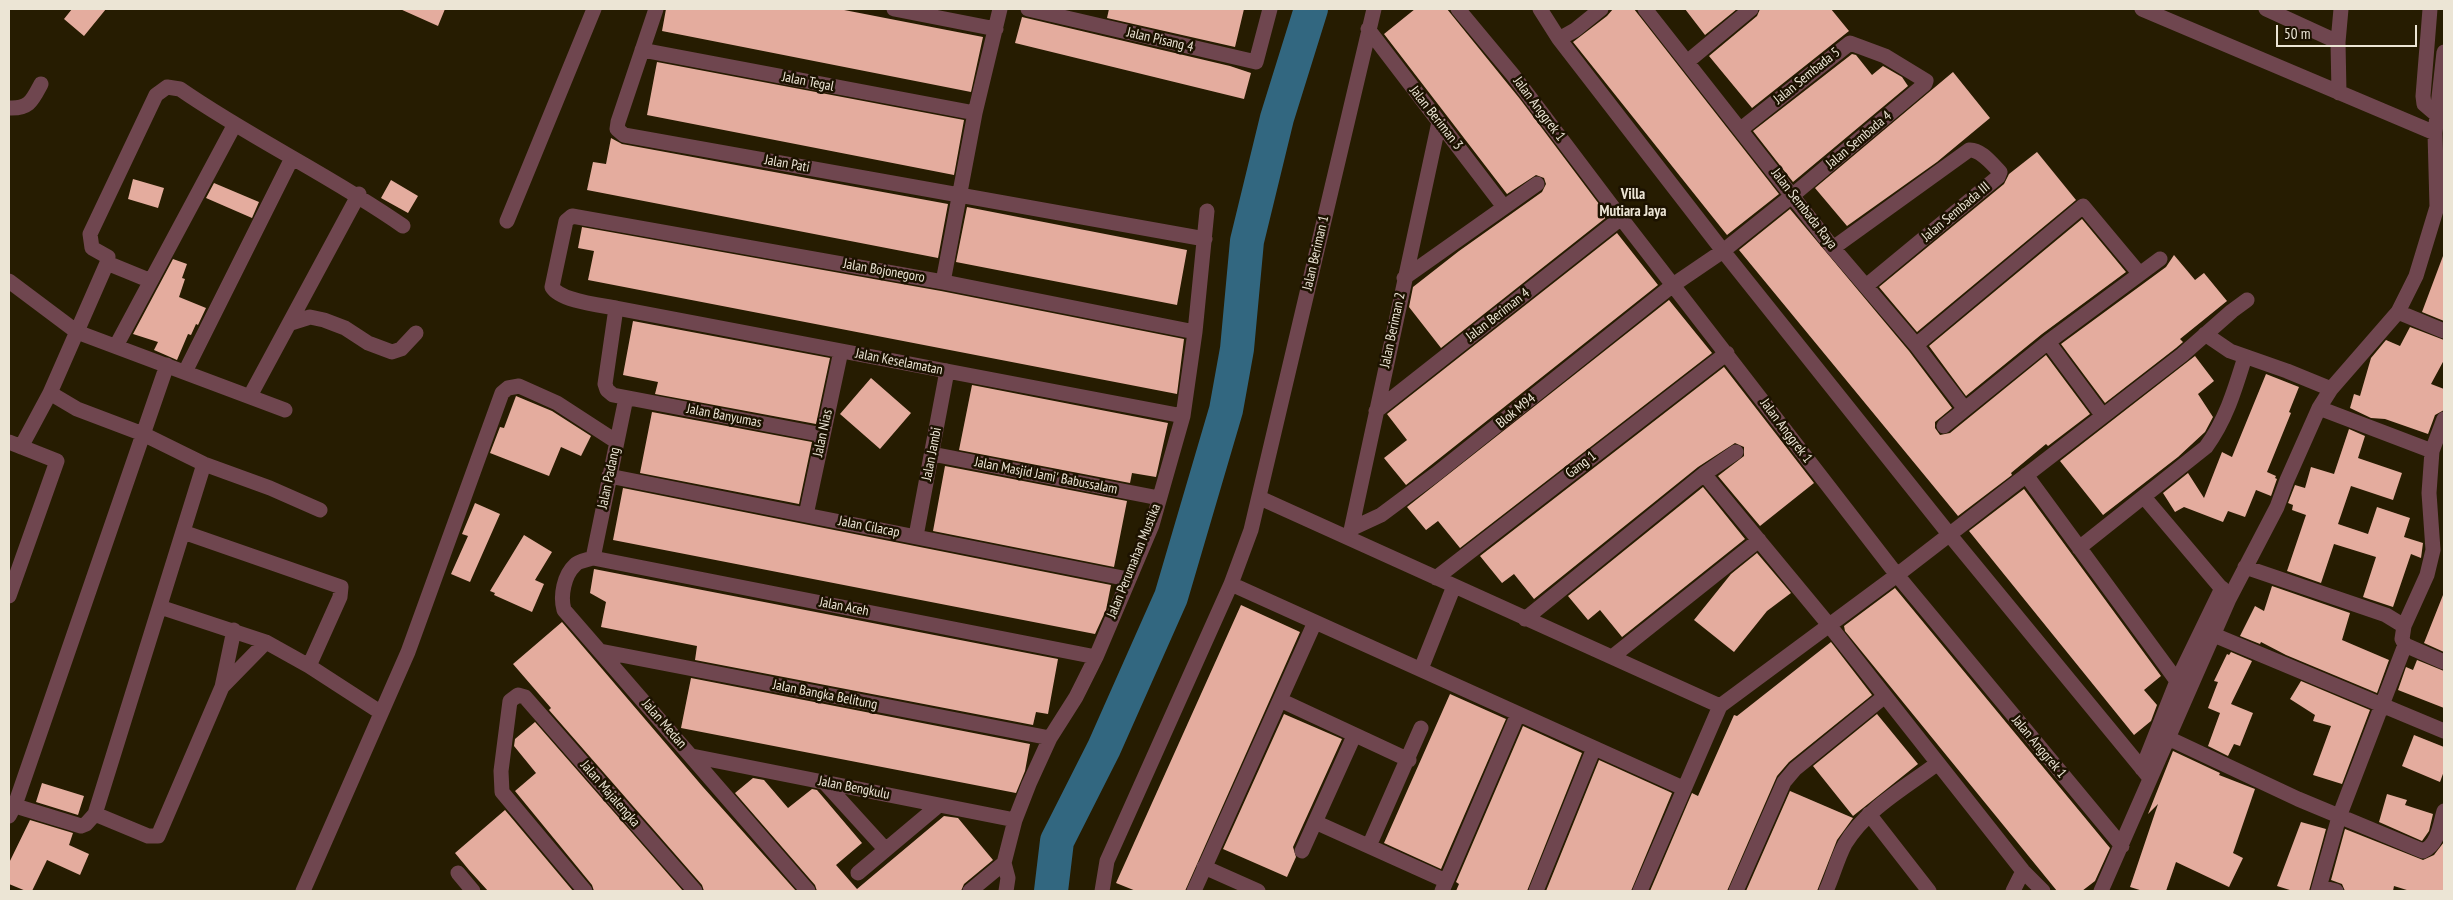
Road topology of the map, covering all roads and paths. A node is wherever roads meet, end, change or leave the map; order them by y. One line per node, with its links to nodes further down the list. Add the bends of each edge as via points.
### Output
1 (594, 9): 45 (street)
2 (894, 9): 18 (street)
3 (1000, 9): 18 (street)
4 (1028, 9): 17 (street, Jalan Pisang 4)
5 (1270, 9): 17 (street, Jalan Pisang 4, via 1256,62)
6 (1374, 9): 19 (street, Jalan Beriman 1)
7 (1458, 9): 44 (street, Jalan Anggrek 1, via 1514,75)
8 (1540, 9): 20 (street)
9 (1601, 9): 20 (street)
10 (1645, 9): 24 (street, Jalan Sembada Raya)
11 (1751, 9): 24 (street)
12 (2142, 9): 27 (street)
13 (2266, 9): 21 (street)
14 (2341, 9): 21 (street)
15 (2430, 9): 30 (street, via 2423,96 2424,104)
16 (649, 10): 22 (street)
17 (1066, 13)
18 (996, 29): 29 (street)
19 (1368, 29): 31 (street, Jalan Beriman 3); 102 (street, Jalan Beriman 1)
20 (1559, 39): 49 (street)
21 (2338, 42): 27 (street)
22 (642, 50): 29 (street, Jalan Tegal); 38 (street, Jalan Pati, via 623,103 618,129 624,135)
23 (2444, 52): 30 (street)
24 (1687, 62): 33 (street, Jalan Sembada Raya)
25 (40, 84): 28 (street, via 31,102 21,108)
26 (1925, 84): 33 (street, Jalan Sembada 5, via 1926,79 1885,56 1850,43); 39 (street, Jalan Sembada 4)
27 (2339, 93): 34 (street)
28 (9, 108)
29 (975, 113): 38 (street)
30 (2438, 116): 34 (street)
31 (1439, 122): 40 (street, Jalan Beriman 3); 53 (street, Jalan Beriman 2)
32 (235, 124): 35 (street); 51 (street, via 180,89 167,87 156,95 90,234 92,248 108,257); 55 (street)
33 (1741, 129): 39 (street, Jalan Sembada Raya)
34 (2435, 133): 41 (street)
35 (292, 158): 37 (street); 75 (street)
36 (1537, 184): 40 (street)
37 (358, 194): 46 (street); 62 (street)
38 (959, 195): 47 (street); 56 (street)
39 (1793, 195): 48 (street, Jalan Sembada Raya); 49 (street, Jalan Sembada 4)
40 (1504, 207): 53 (street)
41 (2441, 208): 61 (street, via 2416,276)
42 (1207, 211): 47 (street, Jalan Perumahan Mustika)
43 (572, 216): 56 (street, Jalan Bojonegoro); 60 (street, Jalan Keselamatan, via 566,221 552,287 555,293 564,297)
44 (1620, 218): 57 (street, Jalan Anggrek 1); 84 (street, Jalan Beriman 4)
45 (507, 221)
46 (403, 226)
47 (1205, 239): 65 (street, Jalan Perumahan Mustika)
48 (1833, 248): 58 (street, Jalan Sembada Raya); 58 (street, Jalan Sembada III, via 1969,150 1985,156 2000,172 1998,177)
49 (1723, 251): 57 (street, Blok M94); 107 (street)
50 (2160, 259): 52 (street)
51 (107, 263): 55 (street); 64 (street)
52 (2139, 273): 68 (street); 69 (street, via 2082,206)
53 (1404, 278): 84 (street, Jalan Beriman 2)
54 (9, 281): 64 (street)
55 (151, 281): 70 (street)
56 (943, 282): 65 (street, Jalan Bojonegoro)
57 (1673, 285): 72 (street, Jalan Anggrek 1); 106 (street, Blok M94, via 1436,474)
58 (1866, 286): 69 (street, Jalan Sembada Raya)
59 (2248, 300): 67 (street)
60 (616, 308): 71 (street, Jalan Keselamatan); 80 (street, Jalan Banyumas, via 605,384 613,395)
61 (2398, 312): 63 (street); 77 (street)
62 (291, 323): 66 (street, via 310,317 324,320 392,352 401,349); 79 (street)
63 (2444, 331)
64 (77, 332): 70 (street); 78 (street)
65 (1195, 332): 85 (street, Jalan Perumahan Mustika)
66 (416, 333)
67 (2205, 334): 73 (street); 86 (street)
68 (2048, 342): 81 (street); 86 (street)
69 (1916, 345): 81 (street, Jalan Sembada Raya)
70 (116, 346): 74 (street)
71 (841, 352): 76 (street, Jalan Keselamatan); 90 (street, Jalan Nias)
72 (1726, 353): 113 (street, Jalan Anggrek 1); 114 (street, Gang 1)
73 (2245, 357): 77 (street); 100 (street, via 2218,432 2206,447)
74 (167, 365): 75 (street); 89 (street)
75 (186, 372): 79 (street)
76 (947, 372): 85 (street, Jalan Keselamatan); 95 (street, Jalan Jambi)
77 (2331, 389): 82 (street)
78 (50, 393): 89 (street, via 77,409); 92 (street)
79 (250, 396): 83 (street)
80 (626, 398): 90 (street, Jalan Banyumas); 91 (street, Jalan Padang)
81 (1964, 408): 88 (street)
82 (2319, 408): 93 (street); 112 (street, via 2277,507)
83 (285, 410)
84 (1376, 411): 106 (street, Jalan Beriman 2)
85 (1183, 416): 101 (street, Jalan Perumahan Mustika)
86 (2103, 416): 98 (street)
87 (2444, 419): 93 (street)
88 (1944, 426)
89 (143, 434): 96 (street); 156 (street)
90 (823, 435): 104 (street, Jalan Nias)
91 (617, 442): 99 (street, Jalan Padang); 141 (street, via 557,403 520,386 502,393 421,618)
92 (15, 445): 119 (street, via 57,462)
93 (2432, 451): 124 (street, via 2429,493 2433,550 2427,575)
94 (1736, 452): 97 (street)
95 (932, 454): 101 (street, Jalan Masjid Jami' Babussalam); 108 (street, Jalan Jambi)
96 (204, 464): 103 (street); 105 (street)
97 (1704, 474): 109 (street); 121 (street)
98 (2026, 475): 107 (street); 110 (street)
99 (610, 476): 104 (street, Jalan Cilacap); 111 (street, Jalan Padang)
100 (2144, 497): 110 (street); 118 (street)
101 (1159, 498): 115 (street, Jalan Perumahan Mustika, via 1152,525)
102 (1260, 498): 106 (street); 116 (street, Jalan Beriman 1)
103 (320, 510)
104 (806, 515): 108 (street, Jalan Cilacap)
105 (183, 532): 120 (street); 133 (street, via 341,587 340,597)
106 (1351, 533): 114 (street)
107 (1949, 534): 113 (street); 152 (street)
108 (916, 536): 115 (street, Jalan Cilacap)
109 (1759, 540): 123 (street); 131 (street)
110 (2079, 548): 135 (street)
111 (593, 558): 129 (street, Jalan Medan, via 575,564 565,580 562,604); 130 (street, Jalan Aceh)
112 (2245, 567): 118 (street); 124 (street, via 2358,604)
113 (1897, 576): 123 (street); 164 (street, Jalan Anggrek 1)
114 (1436, 578): 117 (street)
115 (1128, 579): 130 (street, Jalan Perumahan Mustika)
116 (1232, 584): 122 (street); 182 (street, Jalan Beriman 1, via 1107,861)
117 (1454, 586): 121 (street); 134 (street)
118 (2225, 593): 126 (street); 135 (street)
119 (9, 596)
120 (160, 607): 125 (street); 158 (street)
121 (1525, 618): 131 (street)
122 (1315, 622): 134 (street); 138 (street)
123 (1829, 625): 137 (street); 140 (street)
124 (2404, 626): 128 (street, via 2402,638)
125 (234, 630): 127 (street); 136 (street)
126 (2214, 635): 139 (street); 147 (street)
127 (266, 642): 133 (street); 136 (street)
128 (2405, 645): 132 (street); 139 (street)
129 (600, 651): 146 (street, Jalan Bangka Belitung); 149 (street, Jalan Medan)
130 (1096, 656): 146 (street, Jalan Perumahan Mustika, via 1076,697)
131 (1612, 657): 140 (street)
132 (2444, 662)
133 (309, 666): 141 (street)
134 (1421, 669): 142 (street)
135 (2176, 682): 152 (street)
136 (222, 688): 158 (street, via 158,836 148,836)
137 (1885, 696): 151 (street); 187 (street, via 1795,769 1784,782)
138 (1280, 700): 145 (street); 168 (street)
139 (2381, 705): 144 (street); 160 (street)
140 (1720, 706): 154 (street)
141 (380, 712): 175 (street)
142 (1518, 714): 148 (street); 172 (street)
143 (1421, 728): 150 (street)
144 (2444, 731)
145 (1354, 736): 150 (street); 162 (street)
146 (1050, 738): 161 (street, Jalan Perumahan Mustika)
147 (2168, 738): 152 (street); 160 (street)
148 (1594, 748): 154 (street); 185 (street)
149 (692, 756): 153 (street, Jalan Bengkulu); 179 (street, Jalan Medan)
150 (1409, 760): 163 (street)
151 (1938, 763): 159 (street); 169 (street)
152 (2146, 773): 164 (street)
153 (824, 782): 155 (street, Jalan Bengkulu); 165 (street)
154 (1683, 788): 186 (street)
155 (939, 805): 161 (street, Jalan Bengkulu); 165 (street)
156 (11, 809): 158 (street, via 81,826)
157 (2444, 811): 160 (street, via 2435,841 2424,851)
158 (95, 814)
159 (1869, 814): 173 (street, via 1844,846); 188 (street)
160 (2339, 817): 174 (street)
161 (1015, 820): 167 (street, Jalan Perumahan Mustika)
162 (1315, 822): 163 (street); 166 (street)
163 (1369, 846): 172 (street)
164 (2122, 846): 191 (street)
165 (885, 849): 171 (street)
166 (1302, 851)
167 (1004, 863): 180 (street); 181 (street, Jalan Perumahan Mustika, via 1008,878)
168 (1204, 867): 183 (street); 184 (street)
169 (2023, 871): 189 (street); 190 (street)
170 (458, 873): 176 (street)
171 (858, 873)
172 (1444, 886)
173 (1831, 888)
174 (2319, 889): 192 (street)
175 (303, 891)
176 (473, 891)
177 (585, 891): 178 (street, Jalan Majalengka, via 502,792 501,771 510,701 518,695 525,697)
178 (695, 891)
179 (808, 891)
180 (970, 891)
181 (1006, 891)
182 (1102, 891)
183 (1194, 891)
184 (1258, 891)
185 (1536, 891)
186 (1640, 891)
187 (1736, 891)
188 (1929, 891)
189 (2013, 891)
190 (2043, 891)
191 (2101, 891)
192 (2336, 891)

